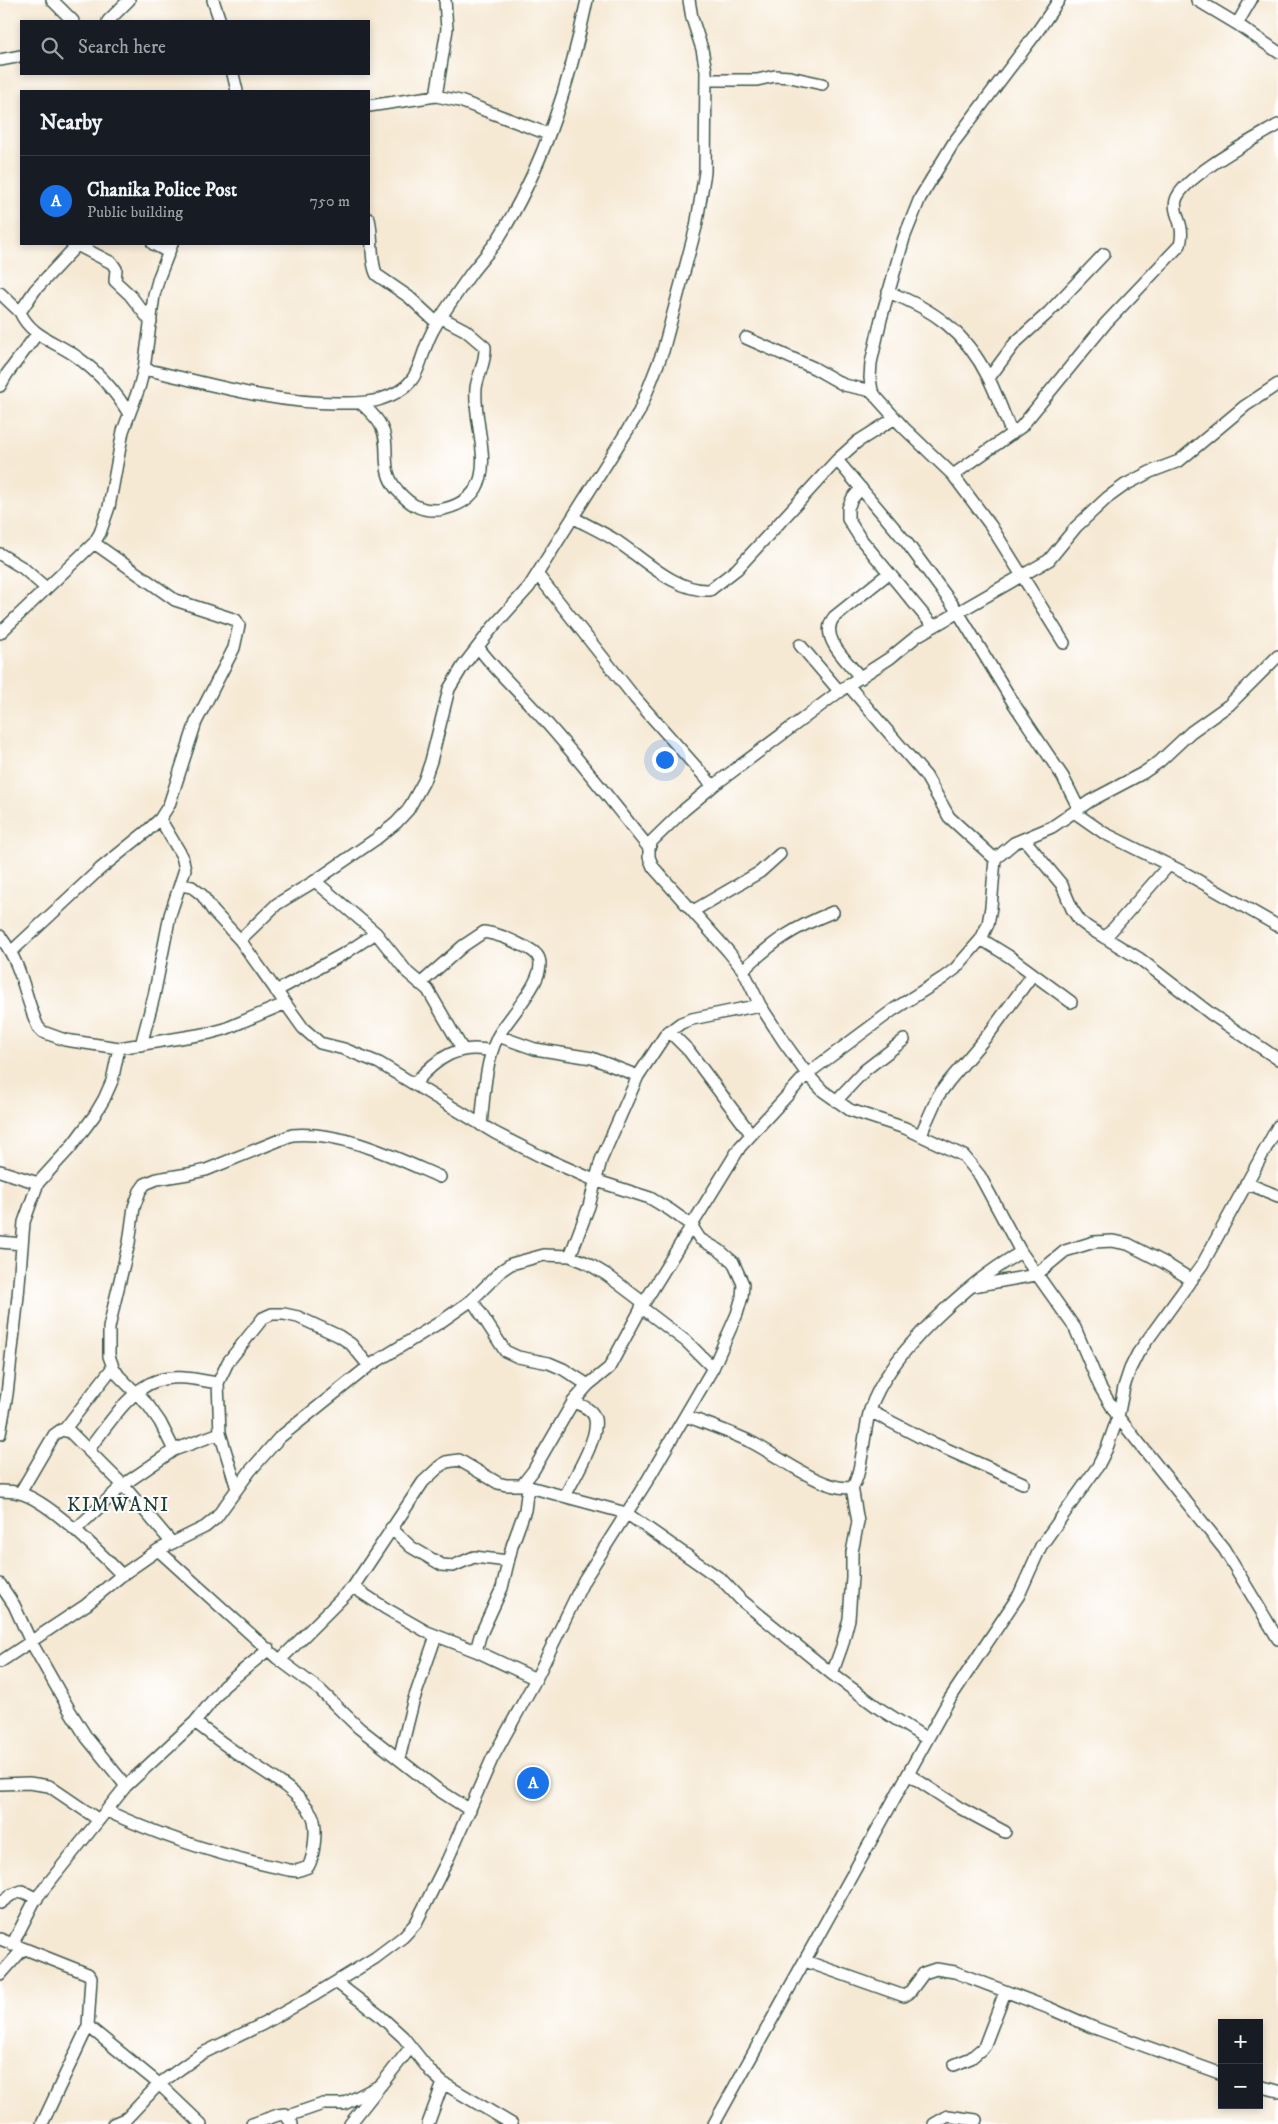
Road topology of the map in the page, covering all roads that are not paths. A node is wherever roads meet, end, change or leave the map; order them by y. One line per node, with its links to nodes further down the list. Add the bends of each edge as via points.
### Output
1 (52, 0): 10 (street)
2 (129, 0): 11 (street)
3 (213, 0): 12 (street)
4 (445, 0): 21 (street, via 447,29)
5 (587, 0): 24 (street, via 574,58)
6 (690, 0): 18 (street)
7 (1059, 0): 30 (street, via 937,168 920,198 904,238)
8 (1197, 0): 13 (street)
9 (1251, 0): 13 (street)
10 (72, 20)
11 (109, 20)
12 (220, 20)
13 (1237, 24): 14 (street)
14 (1278, 52)
15 (20, 56): 16 (street)
16 (0, 60)
17 (233, 75): 20 (street)
18 (706, 80): 19 (street, via 783,77); 49 (street, via 705,172 696,227 663,350 639,412)
19 (822, 84)
20 (237, 90)
21 (436, 96): 22 (street); 24 (street, via 460,101)
22 (370, 106)
23 (1278, 125): 45 (street, via 1206,169 1182,190 1176,202 1183,234 1180,245 1111,317 1031,416)
24 (548, 134): 33 (street, via 519,202 500,236)
25 (370, 224): 33 (street, via 377,275)
26 (76, 245): 32 (street, via 35,290); 34 (street, via 112,263 116,269 115,281 130,294)
27 (157, 245): 28 (street)
28 (170, 248): 34 (street, via 159,277)
29 (1104, 254): 38 (street, via 1048,313 1015,342)
30 (888, 292): 38 (street, via 914,302 955,330 978,358); 41 (street, via 871,363)
31 (0, 293): 32 (street)
32 (20, 312): 35 (street)
33 (440, 321): 42 (street, via 427,340 415,378 408,386 394,395); 42 (street, via 465,330 485,347 486,355 476,387 482,473 478,488 471,496 445,508 428,511 403,496 390,481 386,469 381,426)
34 (151, 322): 37 (street)
35 (37, 334): 40 (street); 43 (street, via 77,356 109,386)
36 (746, 338): 41 (street, via 844,385)
37 (144, 369): 42 (street, via 282,400); 43 (street)
38 (989, 378): 45 (street)
39 (1278, 384): 54 (street, via 1245,406 1179,461 1150,472 1107,498 1076,527 1049,560)
40 (0, 386)
41 (872, 391): 44 (street)
42 (361, 403)
43 (128, 414): 50 (street, via 109,506)
44 (895, 418): 46 (street, via 857,442); 47 (street)
45 (1012, 434): 47 (street)
46 (837, 460): 48 (street); 49 (street, via 737,569 710,590 694,588 651,568 614,540)
47 (953, 475): 54 (street)
48 (861, 488): 52 (street, via 848,508 848,519); 56 (street)
49 (574, 518): 53 (street)
50 (94, 542): 55 (street); 67 (street, via 175,600 232,618 239,625 234,648 196,722 169,805)
51 (0, 554): 55 (street)
52 (889, 573): 57 (street); 63 (street, via 838,613 829,626 829,636)
53 (538, 574): 61 (street); 65 (street, via 635,698)
54 (1022, 577): 56 (street); 59 (street)
55 (46, 588): 58 (street)
56 (958, 612): 57 (street); 66 (street, via 1063,777)
57 (934, 626): 63 (street)
58 (0, 633)
59 (1064, 643)
60 (800, 646): 64 (street)
61 (478, 647): 69 (street, via 570,750); 73 (street, via 449,689 431,761 408,810 376,840)
62 (1278, 656): 66 (street, via 1229,706 1191,732 1159,762)
63 (861, 678): 64 (street)
64 (844, 689): 65 (street); 71 (street, via 926,776 949,817)
65 (713, 786): 69 (street, via 657,835)
66 (1076, 810): 68 (street, via 1052,827); 72 (street, via 1104,833)
67 (160, 819): 74 (street, via 182,856 185,869); 83 (street, via 100,868)
68 (1024, 839): 71 (street); 80 (street, via 1062,885 1080,921)
69 (649, 848): 75 (street, via 653,867)
70 (780, 854): 75 (street, via 760,872)
71 (995, 859): 81 (street, via 991,907)
72 (1169, 865): 77 (street); 80 (street)
73 (315, 881): 78 (street); 82 (street, via 277,904)
74 (181, 885): 82 (street, via 192,887 202,895); 94 (street, via 170,915)
75 (693, 911): 84 (street)
76 (832, 912): 84 (street, via 783,936)
77 (1278, 926)
78 (376, 933): 86 (street, via 400,965); 87 (street)
79 (0, 936): 83 (street)
80 (1105, 938): 98 (street, via 1140,959 1211,1014)
81 (981, 939): 85 (street); 99 (street, via 949,974 862,1032)
82 (240, 940): 87 (street)
83 (12, 951): 95 (street, via 35,1020 43,1032 65,1040)
84 (743, 970): 90 (street)
85 (1033, 974): 88 (street); 106 (street, via 992,1031 938,1096)
86 (420, 984): 92 (street, via 484,932 512,940 537,954 540,961 538,978); 96 (street, via 432,996)
87 (276, 991): 89 (street)
88 (1071, 1002)
89 (284, 1004): 94 (street, via 225,1029); 101 (street, via 316,1040 373,1060)
90 (760, 1004): 91 (street, via 692,1019); 99 (street)
91 (669, 1031): 100 (street); 105 (street, via 690,1052)
92 (498, 1036): 97 (street); 100 (street, via 535,1049 598,1060)
93 (904, 1040): 102 (street, via 865,1070)
94 (141, 1045): 95 (street)
95 (119, 1048): 110 (street, via 112,1082 94,1116)
96 (463, 1050): 97 (street); 101 (street, via 440,1058)
97 (492, 1050): 103 (street)
98 (1278, 1059)
99 (807, 1074): 102 (street); 105 (street)
100 (638, 1076): 109 (street)
101 (415, 1083): 103 (street)
102 (836, 1101): 106 (street, via 850,1110)
103 (481, 1125): 109 (street)
104 (1278, 1126): 111 (street)
105 (751, 1134): 113 (street, via 727,1165)
106 (920, 1134): 116 (street, via 964,1156 980,1176)
107 (0, 1171): 110 (street)
108 (440, 1177): 124 (street, via 341,1139 304,1134 206,1170 157,1178 145,1184 134,1207 109,1328 108,1346)
109 (594, 1180): 113 (street, via 650,1198); 117 (street, via 589,1206)
110 (38, 1183): 115 (street, via 24,1222)
111 (1246, 1183): 112 (street); 119 (street)
112 (1278, 1196)
113 (691, 1224): 122 (street); 125 (street, via 700,1239 733,1262 743,1284 737,1314)
114 (0, 1242): 115 (street)
115 (22, 1244): 135 (street)
116 (1021, 1252): 118 (street); 120 (street)
117 (570, 1256): 121 (street, via 544,1255 511,1264); 122 (street, via 607,1275)
118 (1036, 1275): 119 (street, via 1065,1250 1112,1241 1128,1244); 120 (street); 132 (street, via 1075,1328 1100,1387)
119 (1192, 1280): 132 (street, via 1138,1353 1124,1387)
120 (970, 1287): 130 (street, via 944,1310 896,1364 876,1394)
121 (472, 1300): 123 (street); 127 (street, via 505,1351 549,1363)
122 (642, 1305): 125 (street); 127 (street, via 608,1371)
123 (368, 1366): 126 (street, via 351,1344 339,1336 298,1318 272,1314 256,1325 228,1362); 142 (street, via 279,1438)
124 (113, 1367): 128 (street); 133 (street)
125 (713, 1368): 131 (street)
126 (218, 1383): 128 (street, via 181,1378 156,1380); 134 (street)
127 (588, 1385): 129 (street)
128 (135, 1393): 136 (street); 137 (street, via 160,1422)
129 (573, 1402): 140 (street); 145 (street, via 591,1412 595,1428)
130 (870, 1411): 138 (street); 141 (street, via 860,1471)
131 (686, 1416): 141 (street, via 753,1443 823,1482); 146 (street)
132 (1118, 1417): 156 (street, via 1224,1549); 165 (street, via 1098,1466 1041,1546 1019,1595)
133 (64, 1430): 136 (street); 144 (street, via 54,1435)
134 (220, 1433): 137 (street); 142 (street)
135 (0, 1434)
136 (89, 1450): 139 (street)
137 (174, 1450): 139 (street)
138 (1023, 1483)
139 (123, 1485): 148 (street); 149 (street)
140 (525, 1486): 145 (street); 147 (street, via 498,1483 459,1460 446,1462 423,1482); 151 (street, via 526,1510)
141 (852, 1487): 162 (street, via 858,1522 852,1552 849,1619)
142 (237, 1490): 149 (street, via 205,1527)
143 (0, 1491): 144 (street)
144 (20, 1493): 148 (street)
145 (565, 1496): 146 (street)
146 (626, 1513): 162 (street, via 722,1580 740,1599); 163 (street, via 584,1580)
147 (391, 1528): 151 (street, via 417,1551 442,1565 453,1566 474,1557); 154 (street)
148 (75, 1530): 152 (street)
149 (172, 1543): 150 (street)
150 (158, 1550): 152 (street); 158 (street)
151 (508, 1560): 159 (street, via 502,1588)
152 (122, 1575): 157 (street, via 86,1605)
153 (0, 1584): 157 (street)
154 (353, 1587): 155 (street); 160 (street)
155 (436, 1636): 159 (street); 166 (street, via 412,1702)
156 (1278, 1639)
157 (30, 1640): 161 (street); 169 (street, via 87,1738)
158 (269, 1649): 160 (street); 164 (street, via 224,1686)
159 (476, 1651): 163 (street)
160 (280, 1660): 166 (street, via 320,1690 359,1728)
161 (0, 1662)
162 (832, 1674): 165 (street)
163 (536, 1679): 170 (street, via 492,1759)
164 (195, 1722): 169 (street); 171 (street, via 285,1786 308,1809 314,1823 313,1850 308,1867 289,1870 199,1847)
165 (927, 1738): 167 (street)
166 (399, 1759): 170 (street)
167 (908, 1774): 172 (street); 177 (street)
168 (0, 1784): 171 (street, via 49,1786)
169 (126, 1786): 171 (street)
170 (470, 1810): 179 (street, via 416,1923 375,1958)
171 (103, 1816): 173 (street)
172 (1005, 1832)
173 (37, 1898): 174 (street, via 22,1891); 176 (street)
174 (0, 1903)
175 (0, 1939): 176 (street)
176 (18, 1947): 178 (street); 181 (street, via 88,1974 91,1978)
177 (805, 1962): 180 (street, via 904,1996 924,1973 936,1968); 199 (street)
178 (0, 1975)
179 (336, 1982): 182 (street, via 379,2015); 186 (street, via 263,2024 201,2054)
180 (1005, 1992): 183 (street, via 984,2047); 184 (street)
181 (88, 2026): 186 (street); 192 (street)
182 (410, 2047): 185 (street); 187 (street)
183 (954, 2066)
184 (1218, 2073)
185 (443, 2083): 197 (street); 198 (street)
186 (159, 2084): 193 (street, via 128,2118); 194 (street)
187 (381, 2085): 190 (street, via 344,2104 323,2104); 196 (street)
188 (1263, 2087): 189 (street)
189 (1278, 2091)
190 (290, 2120): 195 (street, via 278,2114)
191 (976, 2120): 200 (street, via 948,2116)
192 (42, 2124)
193 (113, 2124)
194 (201, 2124)
195 (252, 2124)
196 (350, 2124)
197 (428, 2124)
198 (512, 2124)
199 (714, 2124)
200 (934, 2124)

